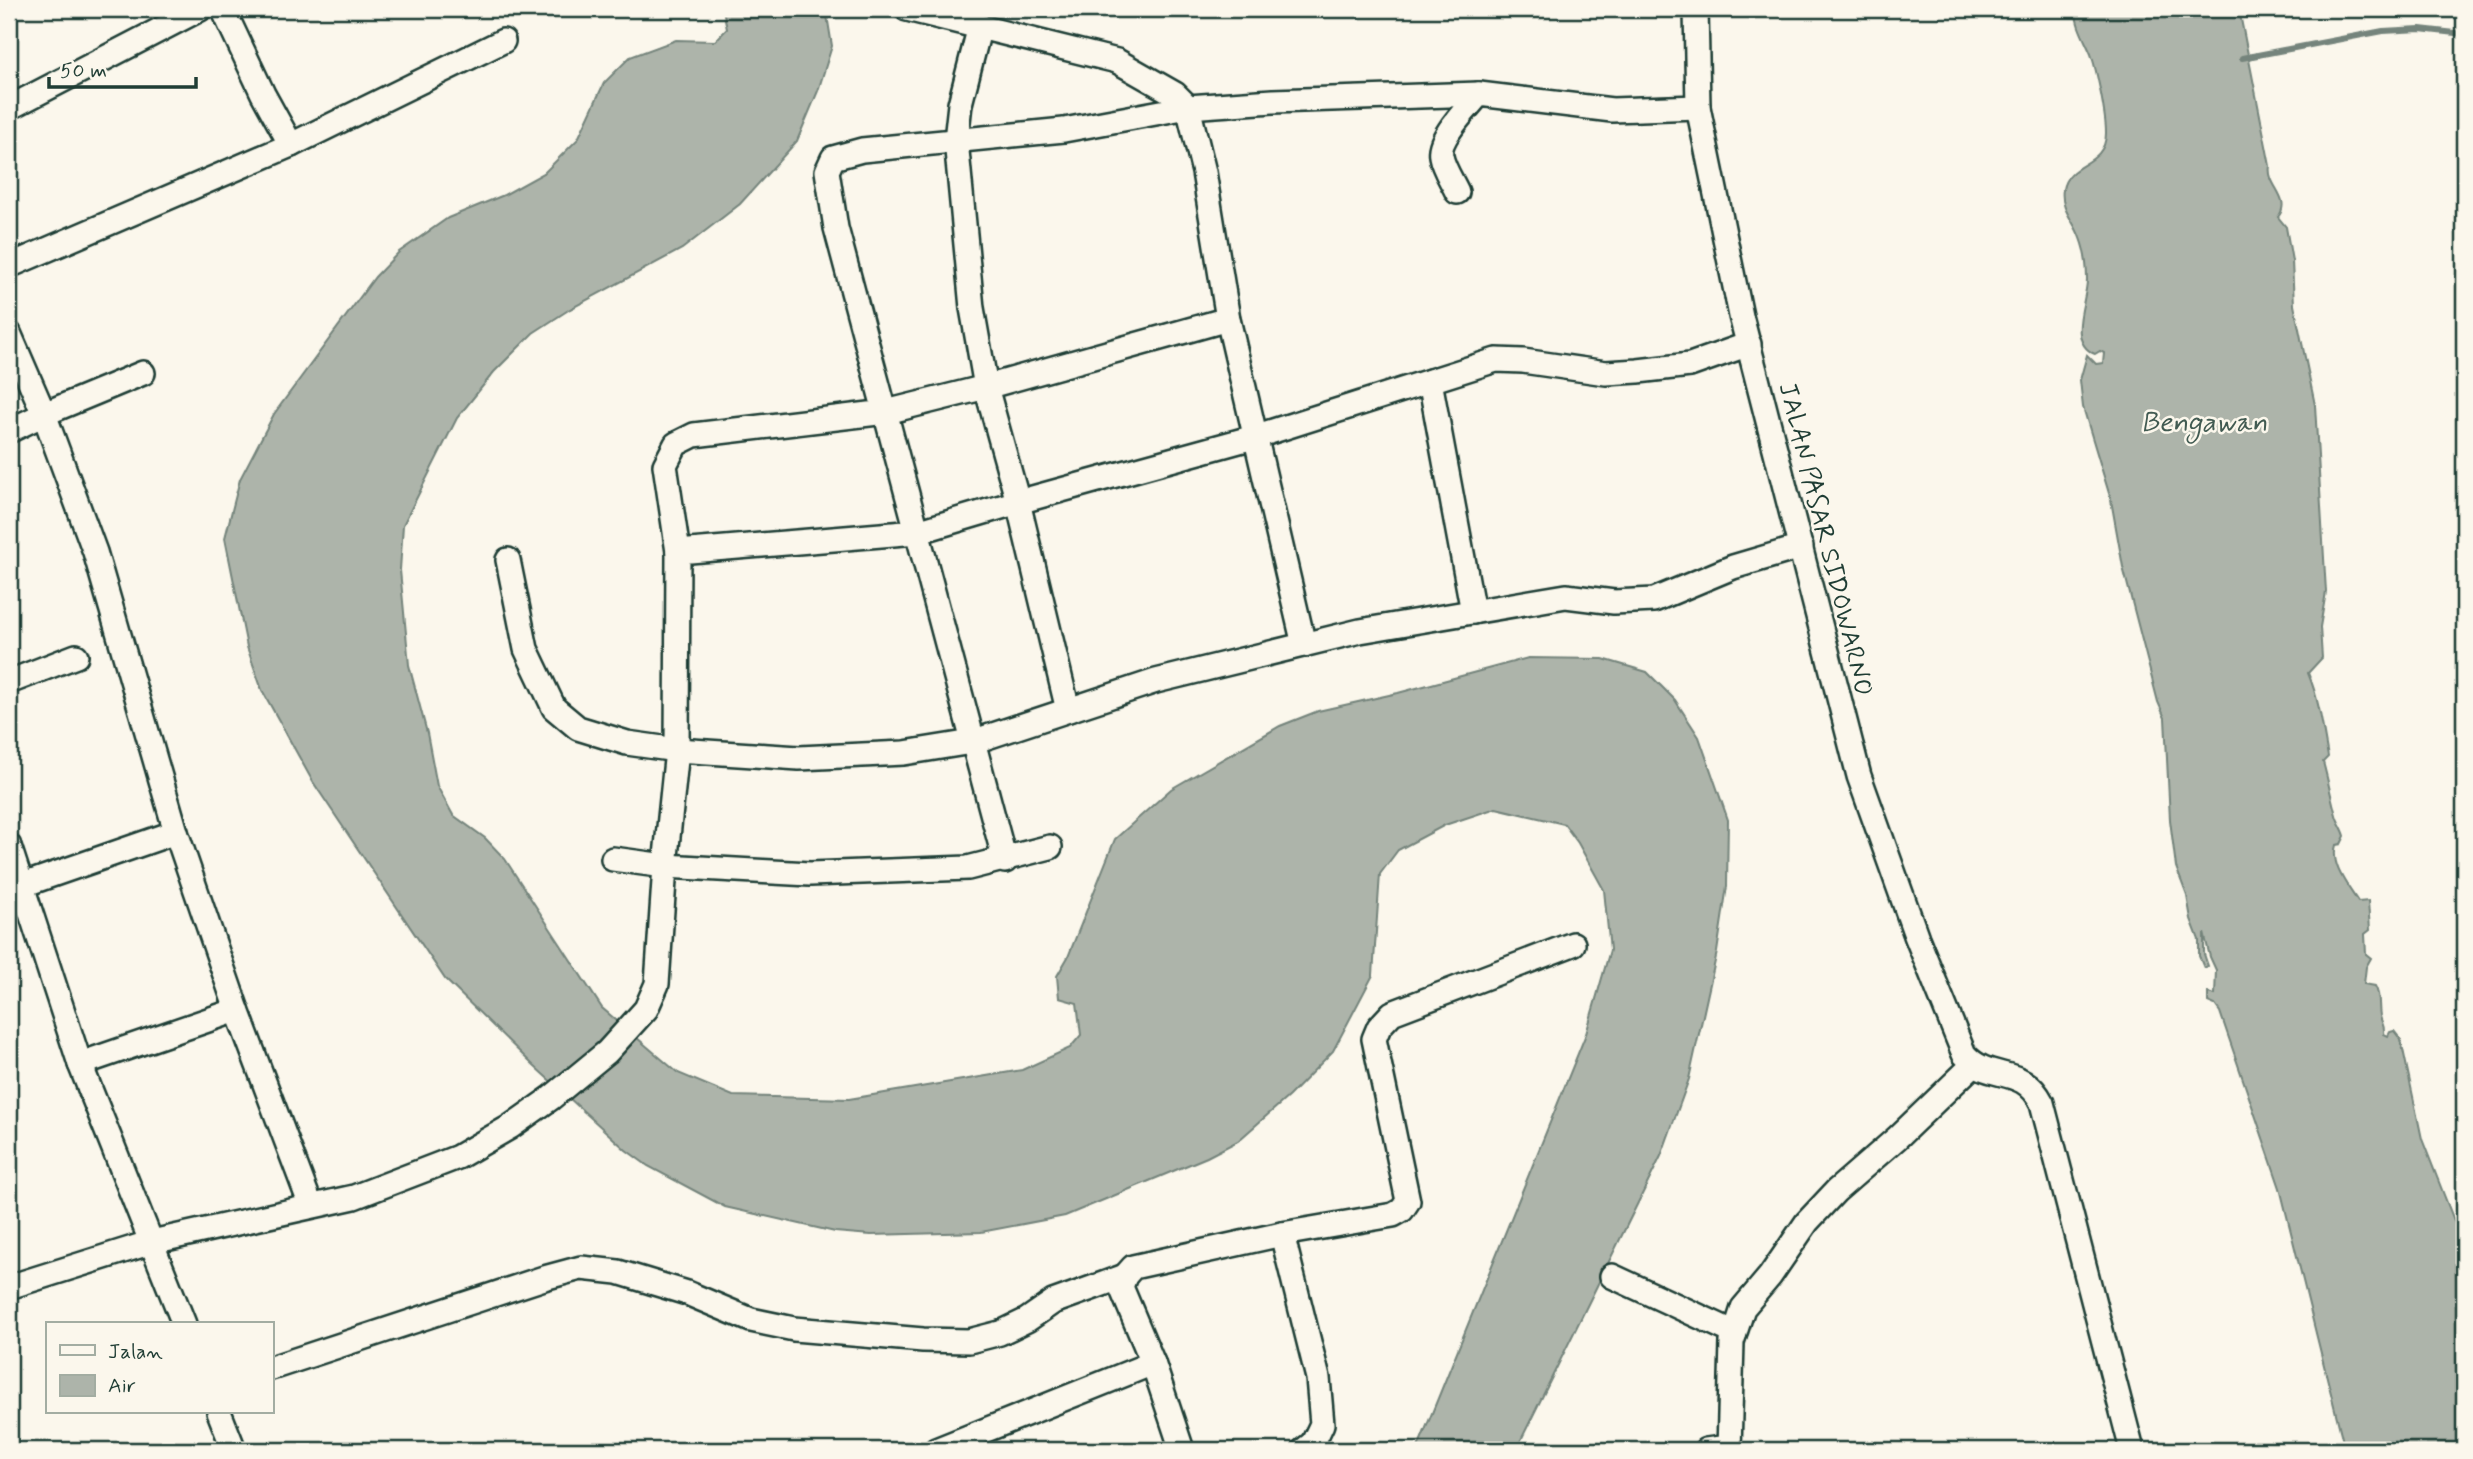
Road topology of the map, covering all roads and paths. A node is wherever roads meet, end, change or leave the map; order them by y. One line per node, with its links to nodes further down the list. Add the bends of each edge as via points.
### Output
1 (200, 9): 10 (street)
2 (223, 9): 12 (street)
3 (907, 9): 5 (street)
4 (1696, 9): 9 (street, JALAN PASAR SIDOWARNO)
5 (980, 26): 8 (street, via 1117,61 1175,94); 11 (street, via 960,104)
6 (503, 41): 12 (street)
7 (1479, 94): 8 (street); 9 (street, via 1612,110); 13 (street, via 1441,148)
8 (1188, 107): 11 (street, via 1065,130); 15 (street, via 1204,172)
9 (1698, 107): 17 (street, JALAN PASAR SIDOWARNO)
10 (9, 108)
11 (956, 140): 20 (street, via 972,308); 21 (street, via 862,150 832,158 827,171 836,228)
12 (291, 145): 14 (street)
13 (1457, 192)
14 (9, 266)
15 (1228, 319): 20 (street); 24 (street)
16 (9, 333): 22 (street)
17 (1749, 344): 19 (street, via 1690,365 1639,371 1606,373 1496,360); 27 (street, JALAN PASAR SIDOWARNO)
18 (143, 373): 22 (street)
19 (1430, 381): 24 (street); 30 (street)
20 (986, 387): 21 (street); 25 (street)
21 (886, 412): 26 (street); 28 (street, via 694,435 676,444 665,466)
22 (44, 414): 23 (street); 37 (street, via 95,552)
23 (9, 431)
24 (1254, 437): 25 (street); 31 (street)
25 (1018, 502): 26 (street); 34 (street)
26 (917, 533): 28 (street); 35 (street)
27 (1801, 547): 30 (street, via 1733,567 1654,600 1614,602 1566,596); 47 (street, JALAN PASAR SIDOWARNO, via 1859,776 1958,1042)
28 (678, 552): 36 (street)
29 (508, 560): 36 (street, via 526,649 554,708 578,728 628,743)
30 (1473, 612): 31 (street)
31 (1304, 645): 34 (street, via 1156,681)
32 (76, 656): 33 (street)
33 (9, 682)
34 (1068, 710): 35 (street)
35 (972, 742): 36 (street, via 904,753 799,758); 41 (street)
36 (677, 750): 42 (street)
37 (176, 832): 43 (street); 45 (street)
38 (9, 846): 43 (street)
39 (1050, 848): 41 (street)
40 (613, 859): 42 (street)
41 (1005, 861): 42 (street, via 968,868 810,874)
42 (665, 866): 48 (street, via 657,984 646,1009 607,1052 510,1127 458,1157 354,1196)
43 (23, 886): 46 (street)
44 (1573, 944): 49 (street, via 1392,1013 1374,1039 1408,1201 1393,1215)
45 (237, 1010): 46 (street); 48 (street)
46 (80, 1064): 50 (street)
47 (1973, 1065): 55 (street, via 1807,1222 1743,1308); 64 (street, via 2025,1081 2042,1103)
48 (311, 1206): 50 (street)
49 (1282, 1234): 51 (street, via 1133,1266); 63 (street, via 1318,1378 1322,1424)
50 (152, 1242): 53 (street); 54 (street)
51 (1125, 1276): 56 (street, via 1121,1287); 57 (street, via 1054,1302 1000,1333 968,1341 794,1329 751,1320 687,1293 618,1272 581,1268)
52 (1612, 1276): 55 (street)
53 (9, 1287)
54 (183, 1322)
55 (1735, 1333): 59 (street)
56 (1153, 1363): 61 (street); 62 (street)
57 (273, 1367)
58 (220, 1414): 60 (street)
59 (1721, 1449)
60 (234, 1450)
61 (936, 1450)
62 (1182, 1450)
63 (1304, 1450)
64 (2132, 1450)

